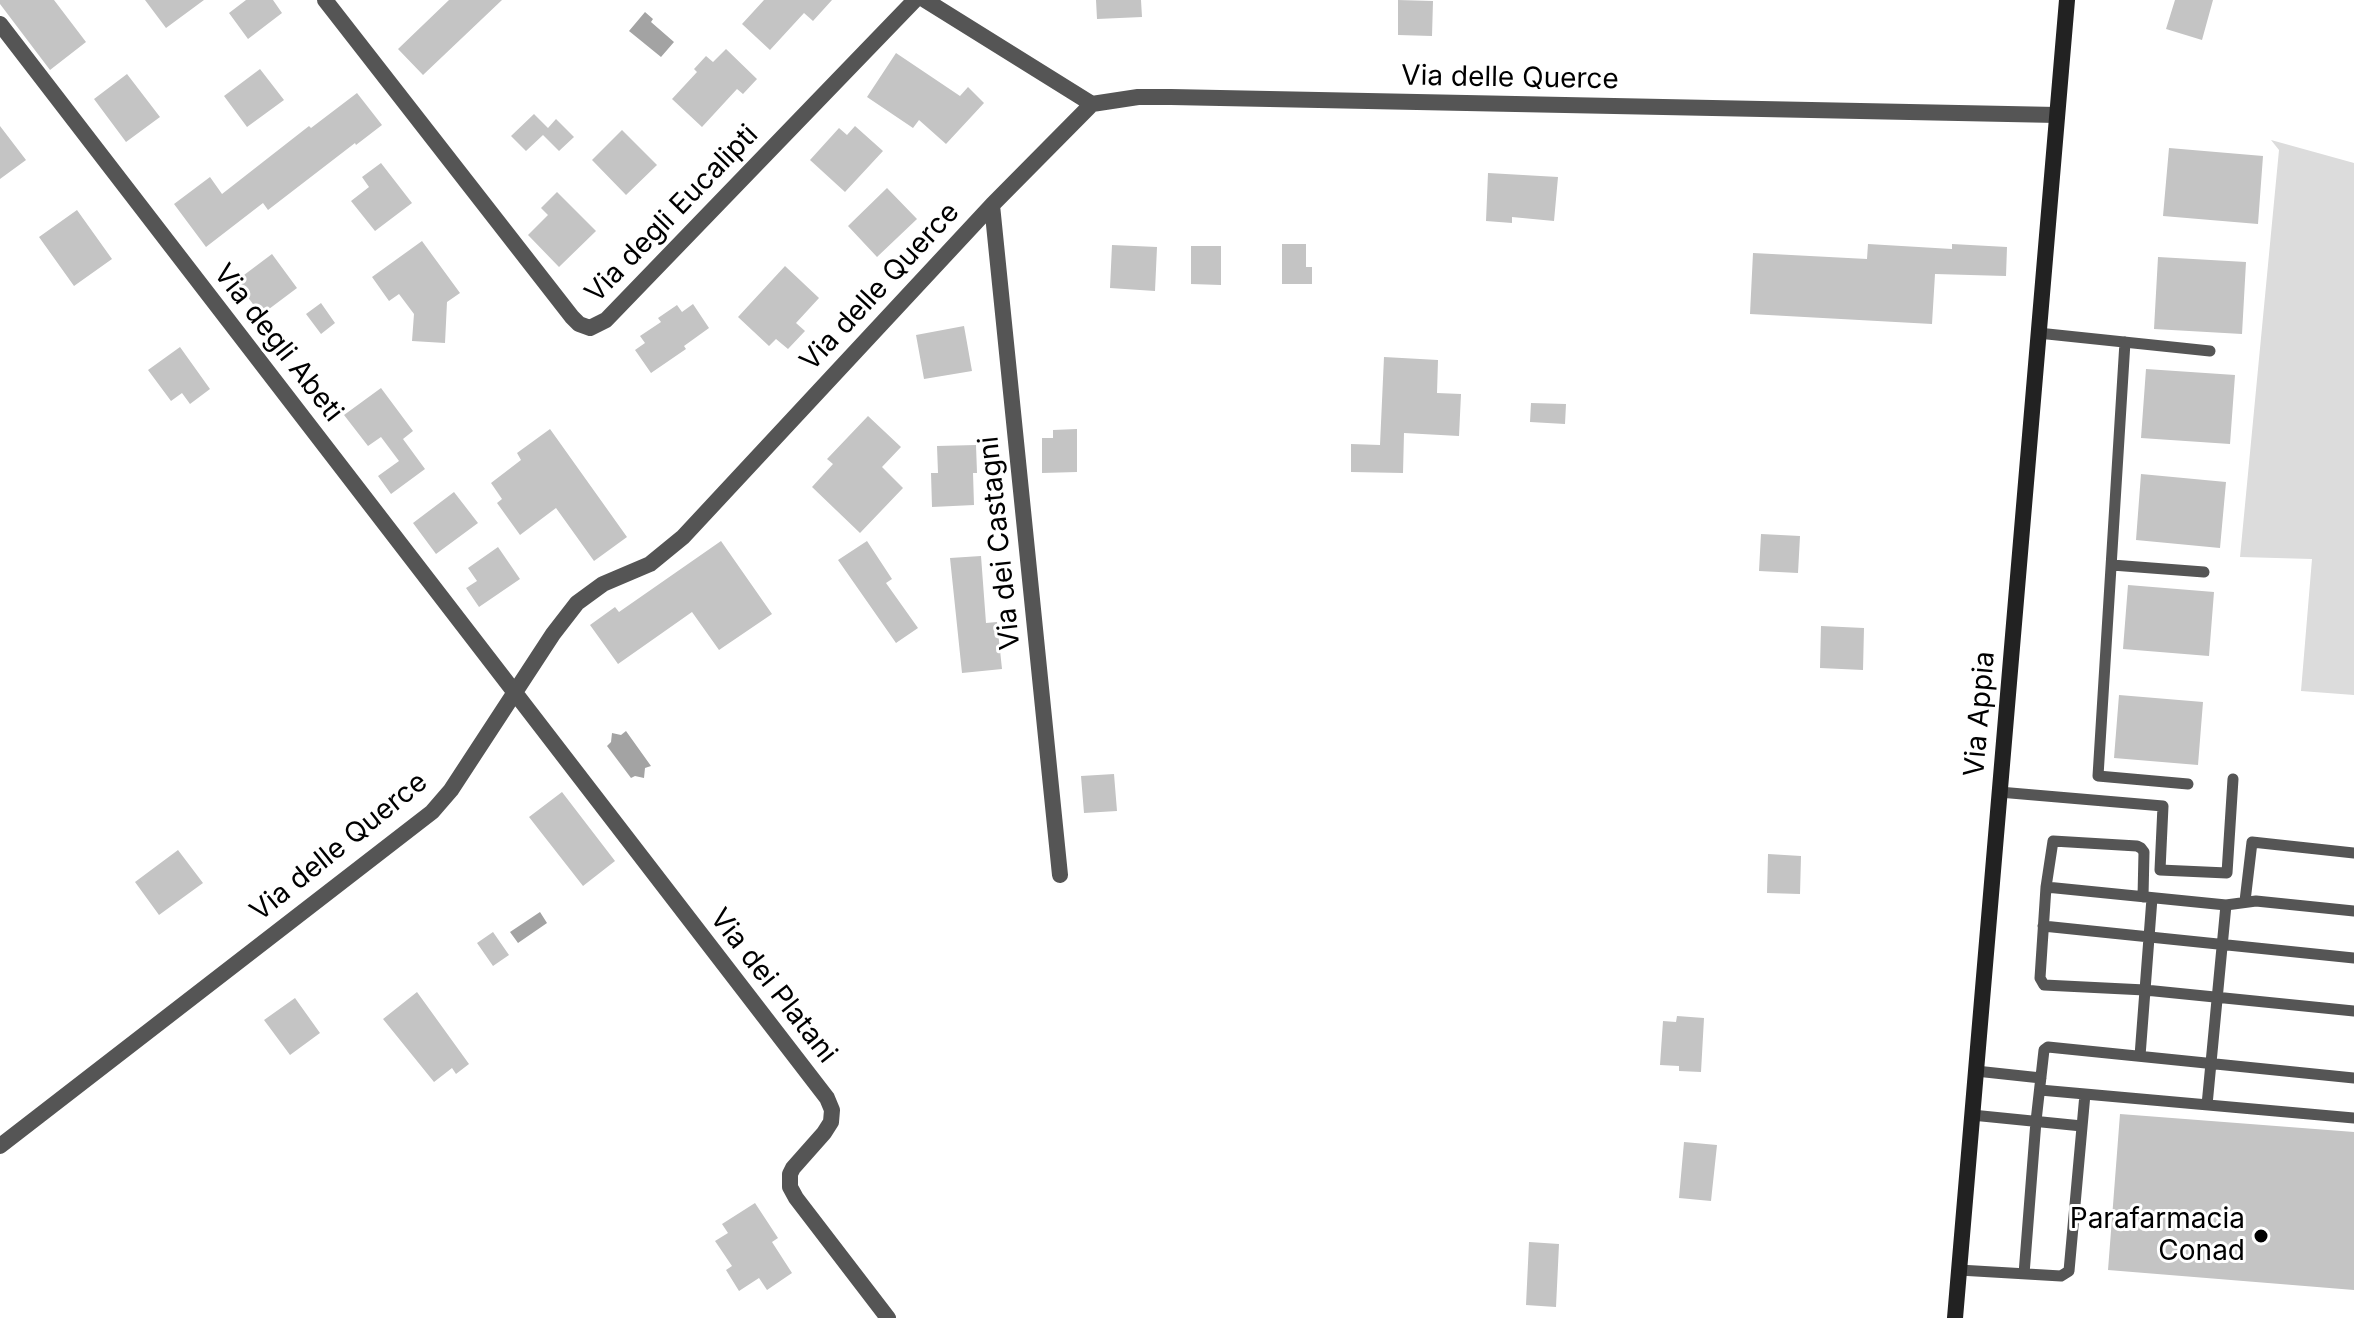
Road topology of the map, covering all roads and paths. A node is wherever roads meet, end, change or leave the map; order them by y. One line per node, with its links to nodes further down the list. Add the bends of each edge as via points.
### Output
1 (325, 0): 2 (street, Via degli Eucalipti, via 572,317 590,328 606,320)
2 (915, 0)
3 (925, 0): 6 (street)
4 (2067, 0): 7 (street, Via Appia)
5 (0, 24): 14 (street, Via degli Abeti)
6 (1092, 104): 7 (street, Via delle Querce, via 1171,97); 8 (street, Via delle Querce)
7 (2057, 115): 9 (street, Via Appia)
8 (992, 205): 14 (street, Via delle Querce, via 683,537 650,564 603,584 577,603); 19 (street, Via dei Castagni)
9 (2038, 333): 10 (lane); 17 (street, Via Appia)
10 (2125, 342): 11 (lane); 12 (lane)
11 (2210, 351)
12 (2112, 565): 13 (lane); 16 (lane, via 2098,776)
13 (2204, 572)
14 (515, 693): 43 (street, Via delle Querce, via 451,790 425,818); 46 (street, Via dei Platani, via 827,1098 831,1122 793,1168 790,1187)
15 (2233, 779): 17 (lane, via 2227,873 2160,870 2163,806)
16 (2188, 784)
17 (1999, 792): 34 (street, Via Appia)
18 (2354, 853): 22 (lane, via 2252,842)
19 (1060, 875)
20 (2046, 887): 21 (lane); 21 (lane, via 2053,841 2137,846 2144,852); 25 (lane)
21 (2148, 898): 23 (lane); 26 (lane)
22 (2245, 901): 23 (lane); 24 (lane)
23 (2226, 905): 27 (lane)
24 (2354, 911)
25 (2043, 926): 26 (lane); 29 (lane, via 2041,983)
26 (2149, 935): 27 (lane); 29 (lane)
27 (2222, 944): 28 (lane); 30 (lane)
28 (2354, 958)
29 (2145, 990): 30 (lane); 32 (lane)
30 (2218, 997): 31 (lane); 33 (lane)
31 (2354, 1011)
32 (2140, 1056): 33 (lane); 36 (lane, via 2048,1047)
33 (2212, 1063): 35 (lane); 38 (lane)
34 (1976, 1071): 36 (lane); 39 (street, Via Appia)
35 (2354, 1078)
36 (2040, 1084): 37 (lane); 41 (lane)
37 (2085, 1094): 38 (lane); 42 (lane)
38 (2207, 1105): 40 (lane)
39 (1972, 1115): 41 (lane); 44 (street, Via Appia)
40 (2354, 1118)
41 (2036, 1121): 42 (lane); 45 (lane)
42 (2082, 1126): 45 (lane, via 2069,1271 2061,1276)
43 (0, 1146)
44 (1959, 1270): 45 (lane); 47 (street, Via Appia)
45 (2024, 1274)
46 (888, 1318)
47 (1955, 1318)

